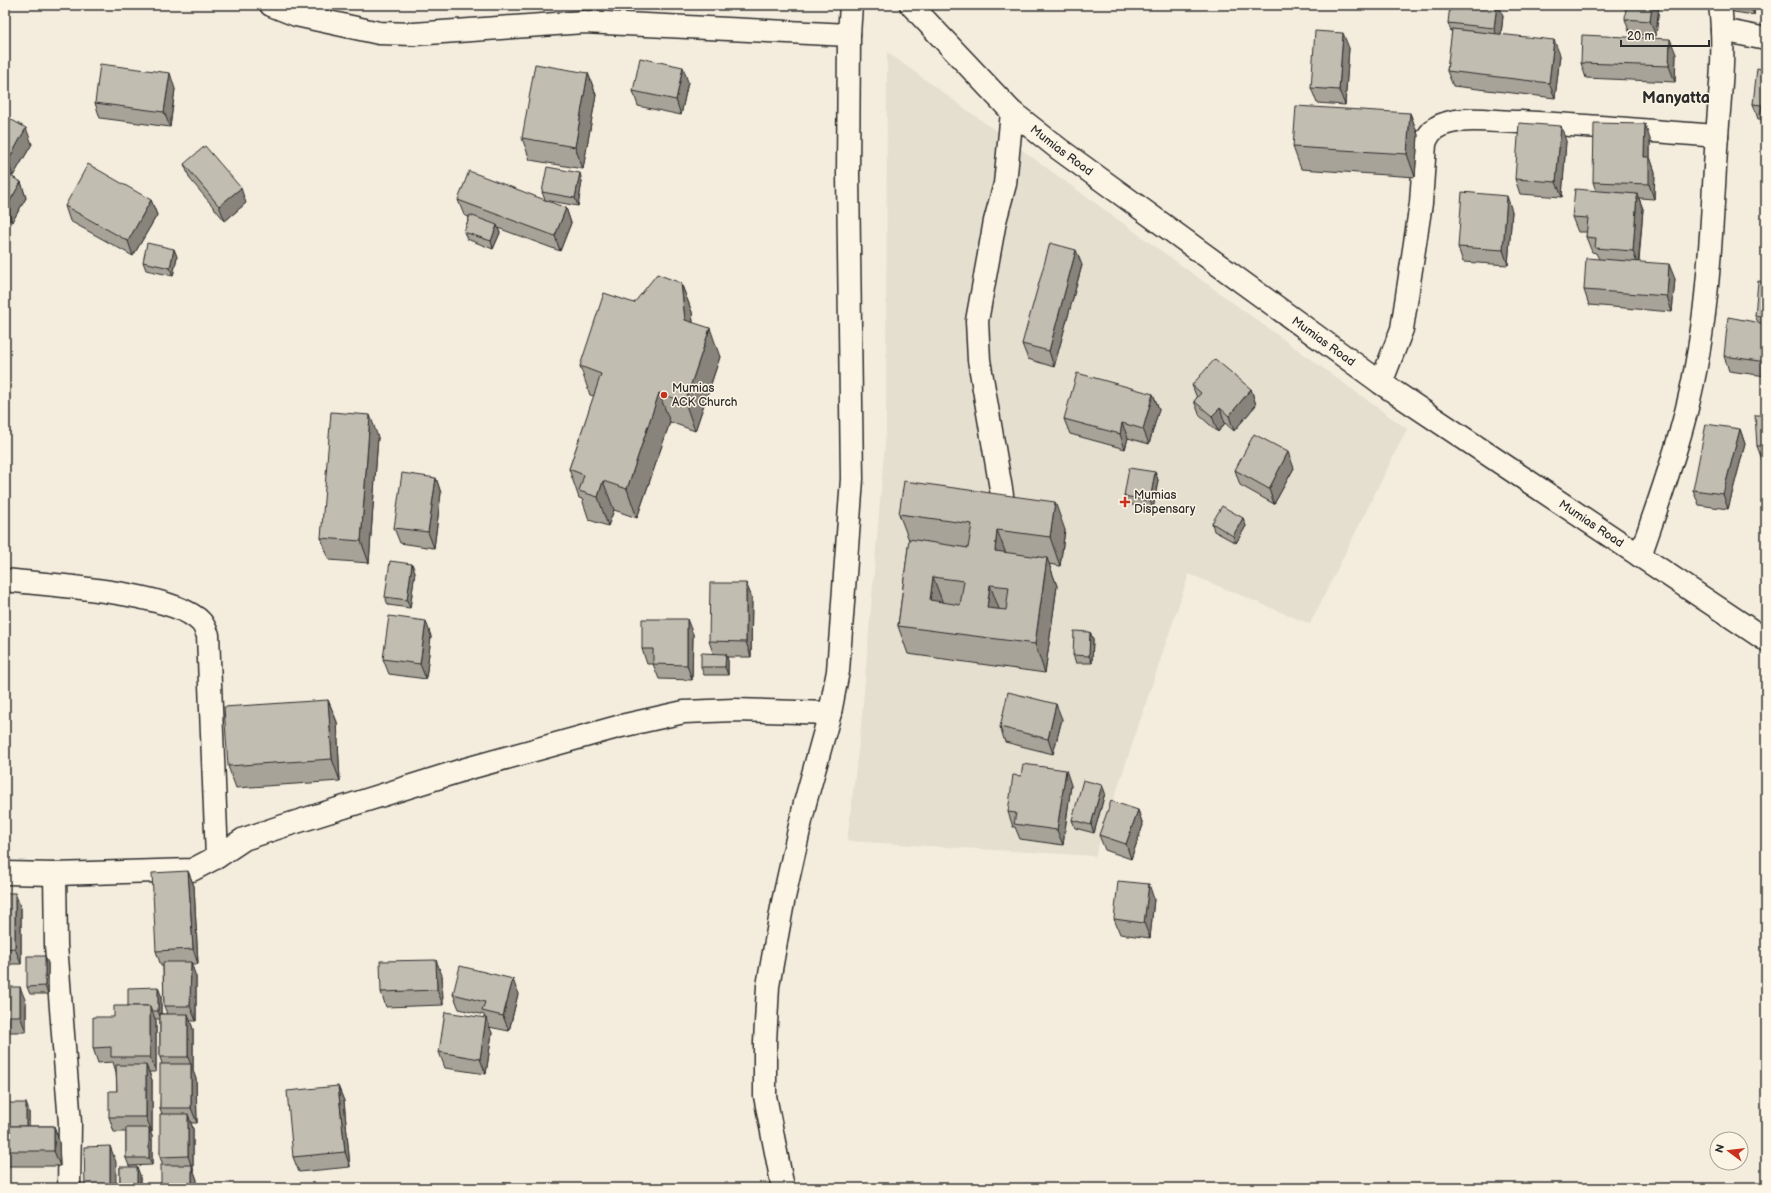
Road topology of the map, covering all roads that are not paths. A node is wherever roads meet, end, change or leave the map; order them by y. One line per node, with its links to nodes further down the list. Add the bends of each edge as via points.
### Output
1 (271, 5): 6 (street, via 296,14 379,33 414,34 584,22)
2 (851, 5): 6 (street)
3 (910, 5): 8 (street, Mumias Road)
4 (1720, 5): 5 (street)
5 (1722, 30): 7 (street); 9 (street, via 1722,82)
6 (849, 35): 15 (street, via 852,479 838,671)
7 (1766, 39)
8 (1012, 112): 10 (street, Mumias Road, via 1169,230); 11 (street, via 1005,184 995,222 977,321 979,360)
9 (1717, 136): 10 (street, via 1563,124 1481,121 1452,122 1433,130 1425,144 1421,203 1402,329); 12 (street, via 1704,316 1695,368 1684,419)
10 (1382, 383): 12 (street, Mumias Road)
11 (1002, 495)
12 (1640, 556): 14 (street, Mumias Road)
13 (5, 580): 16 (street, via 150,598 182,609 202,622 208,635)
14 (1766, 640)
15 (830, 713): 16 (street, via 734,710 684,712 621,726 466,768 290,824 244,839); 20 (street, via 805,803 782,902 768,986 765,1096)
16 (217, 857): 18 (street, via 192,870)
17 (5, 873): 18 (street)
18 (55, 874): 19 (street, via 56,945 70,1123)
19 (68, 1188)
20 (783, 1188)

